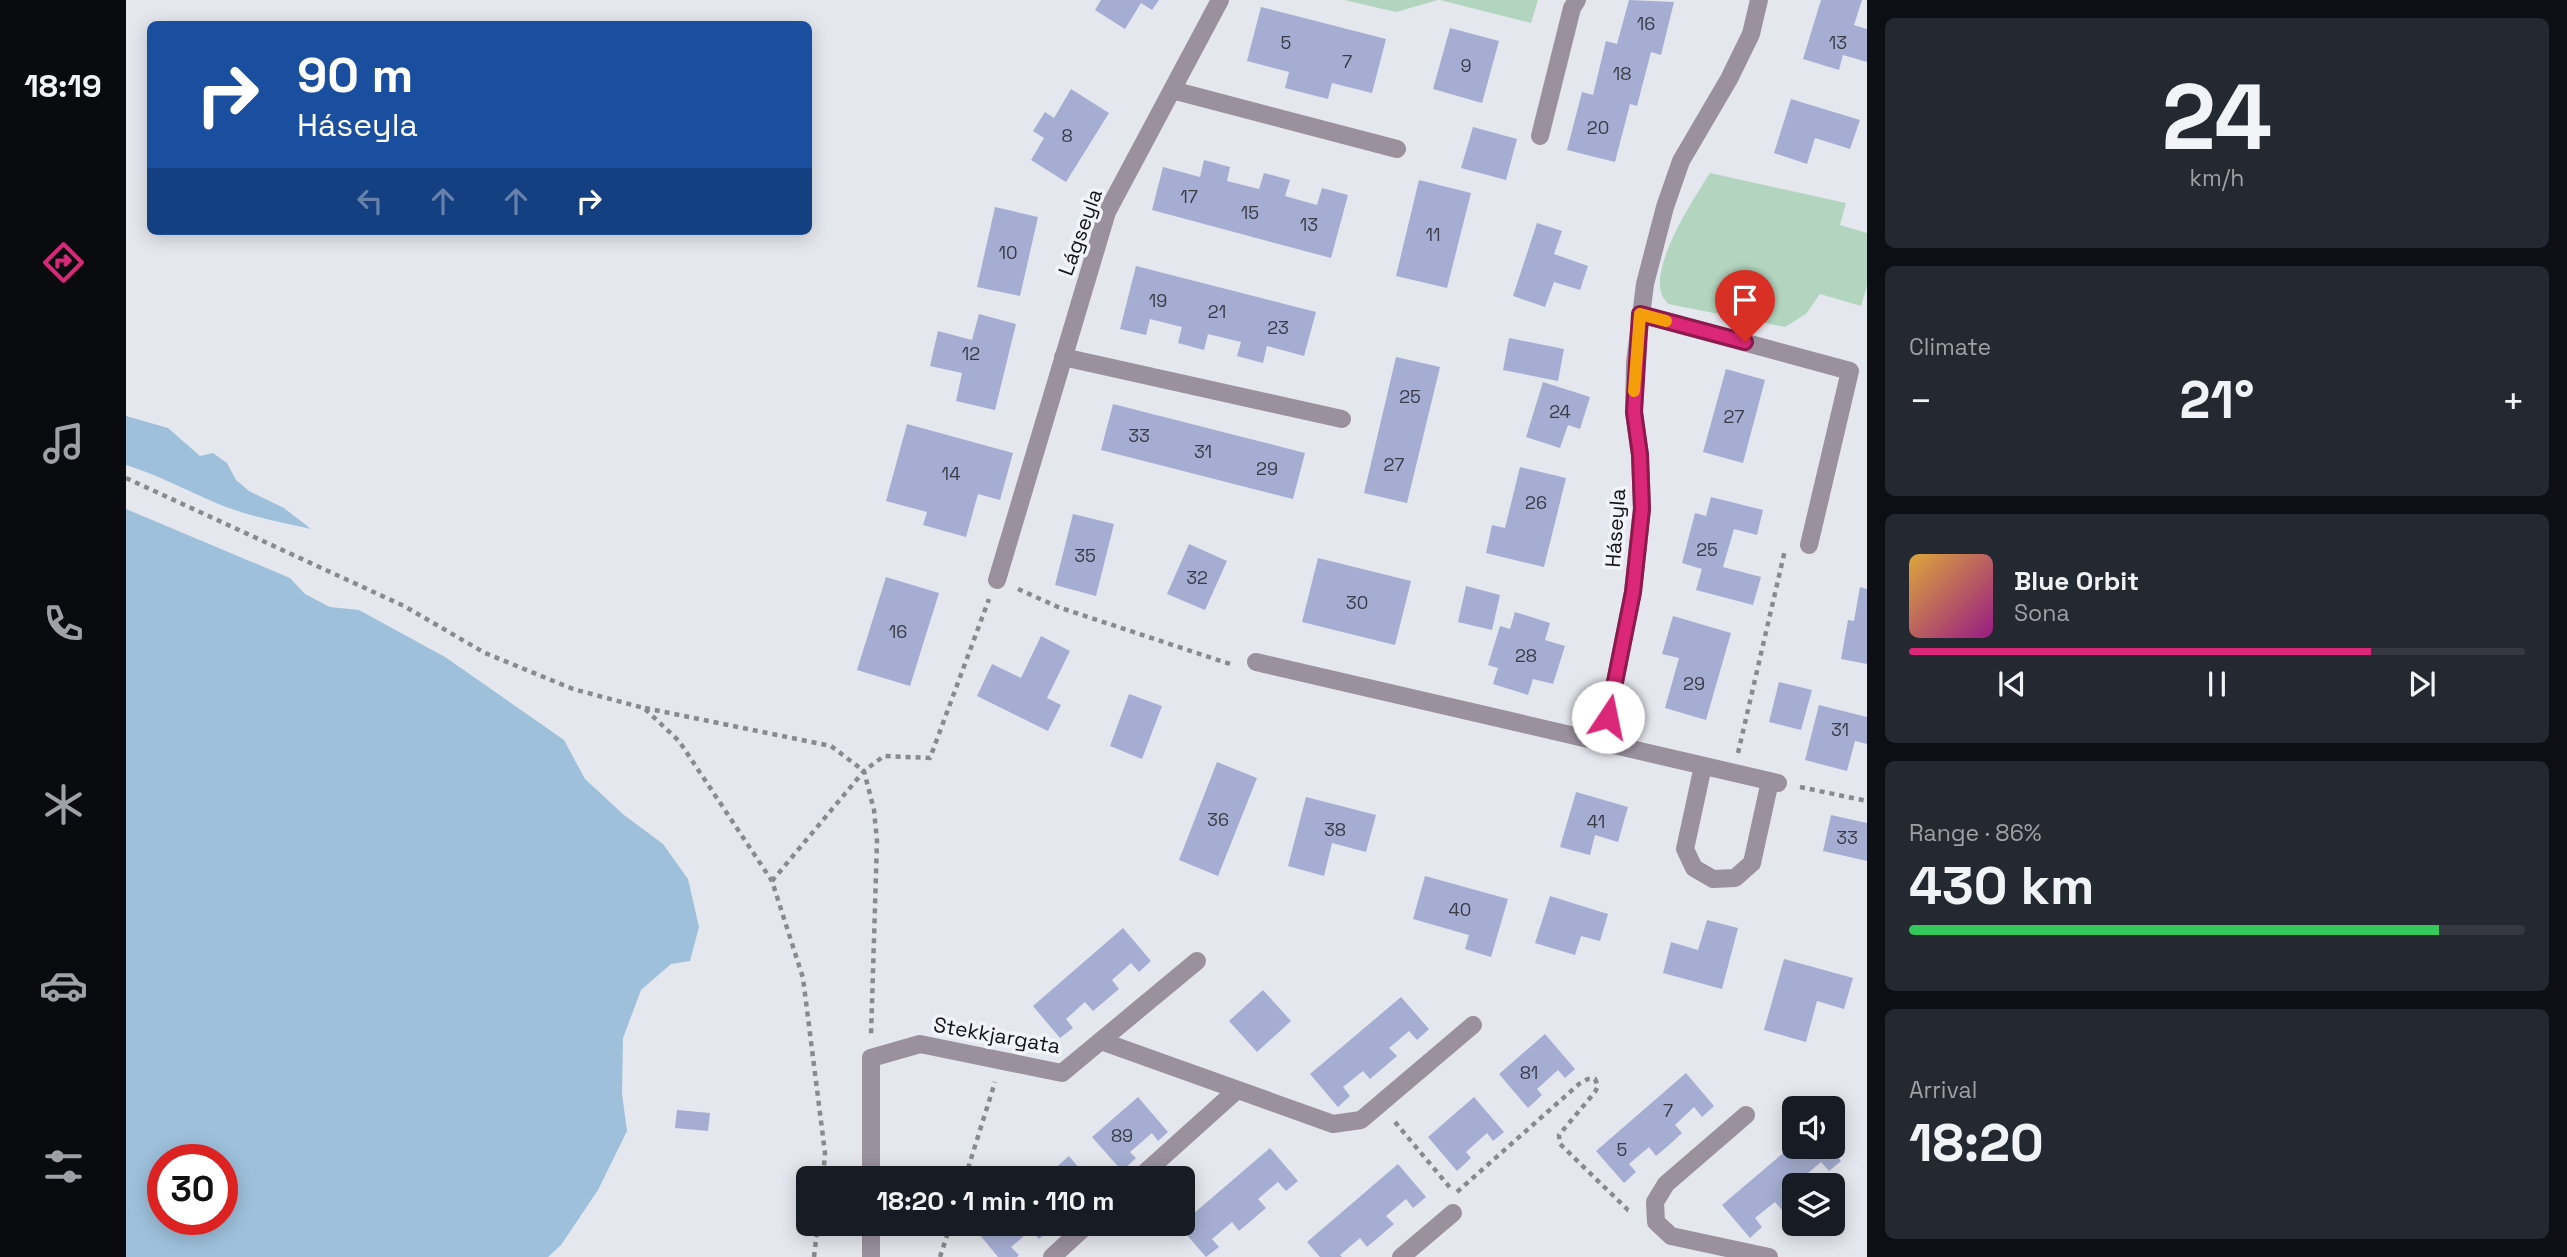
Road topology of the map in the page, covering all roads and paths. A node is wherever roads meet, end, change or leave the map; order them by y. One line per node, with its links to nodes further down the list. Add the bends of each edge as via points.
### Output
1 (1220, 0): 4 (street, Lágseyla)
2 (1577, 0): 5 (street)
3 (1759, 0): 7 (street, Háseyla, via 1751,34 1681,161 1655,242)
4 (1172, 90): 6 (street); 8 (street, Lágseyla, via 1107,212)
5 (1540, 136)
6 (1397, 149)
7 (1640, 314): 11 (street, via 1850,371); 15 (street, Háseyla, via 1634,412 1642,509 1633,592)
8 (1063, 357): 9 (street); 12 (street, Lágseyla)
9 (1342, 419)
10 (126, 478): 14 (path, via 404,606 485,653 573,689)
11 (1810, 545): 18 (path, via 1788,541)
12 (997, 580): 13 (path, via 1058,607 1232,666); 17 (path, via 930,758 884,756)
13 (1256, 662): 15 (street)
14 (644, 708): 17 (path, via 831,746); 21 (path, via 679,741)
15 (1603, 743): 16 (street)
16 (1703, 766): 18 (street); 19 (street, via 1685,849 1694,868 1713,879 1735,878 1752,863)
17 (864, 771): 21 (path); 25 (path, via 877,841)
18 (1734, 773): 19 (street)
19 (1774, 782): 20 (path)
20 (1867, 801)
21 (772, 881): 30 (path, via 803,978)
22 (1197, 961): 24 (street, Stekkjargata)
23 (1473, 1025): 28 (street)
24 (1101, 1041): 26 (street, Stekkjargata, via 1062,1073); 27 (street)
25 (871, 1058): 26 (street, Stekkjargata, via 920,1044); 31 (street)
26 (1002, 1060): 32 (path)
27 (1237, 1090): 28 (street, via 1333,1124 1361,1120); 33 (street)
28 (1380, 1104): 34 (path)
29 (1746, 1115): 36 (street, via 1666,1184 1655,1202)
30 (824, 1166)
31 (871, 1166)
32 (969, 1166)
33 (1152, 1166)
34 (1455, 1193): 35 (path); 36 (path, via 1579,1084 1595,1079 1595,1092 1564,1127 1560,1144 1628,1210)
35 (1452, 1213): 46 (street)
36 (1656, 1222): 41 (street, via 1671,1236)
37 (816, 1236): 42 (path)
38 (871, 1236): 43 (street)
39 (947, 1236): 44 (path)
40 (1075, 1236): 45 (street)
41 (1711, 1251): 47 (street)
42 (814, 1257)
43 (871, 1257)
44 (940, 1257)
45 (1052, 1257)
46 (1401, 1257)
47 (1769, 1257)

